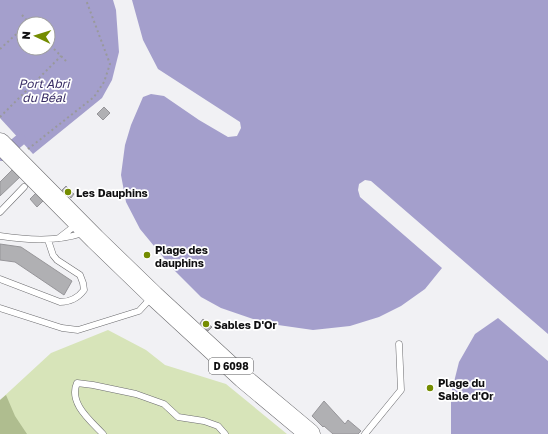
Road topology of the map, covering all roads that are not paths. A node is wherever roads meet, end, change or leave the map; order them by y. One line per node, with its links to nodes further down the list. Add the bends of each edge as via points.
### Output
1 (0, 143): 4 (main road, D 6098, via 26,158)
2 (24, 187): 3 (lane)
3 (0, 212)
4 (82, 227): 6 (lane, via 72,228); 6 (lane, via 72,237); 9 (main road, D 6098)
5 (0, 236): 7 (lane)
6 (57, 239): 7 (lane)
7 (48, 240): 8 (lane, via 57,260 80,275 84,290 80,296 68,302 60,302)
8 (0, 279)
9 (154, 296): 10 (lane, via 139,311 78,330 62,328); 14 (main road, D 6098, via 243,378)
10 (0, 308)
11 (399, 344): 15 (lane, via 401,390)
12 (103, 434): 13 (lane, via 76,402 74,390 77,384 136,394 164,404 178,416 218,426)
13 (225, 434)
14 (310, 434)
15 (365, 434)

